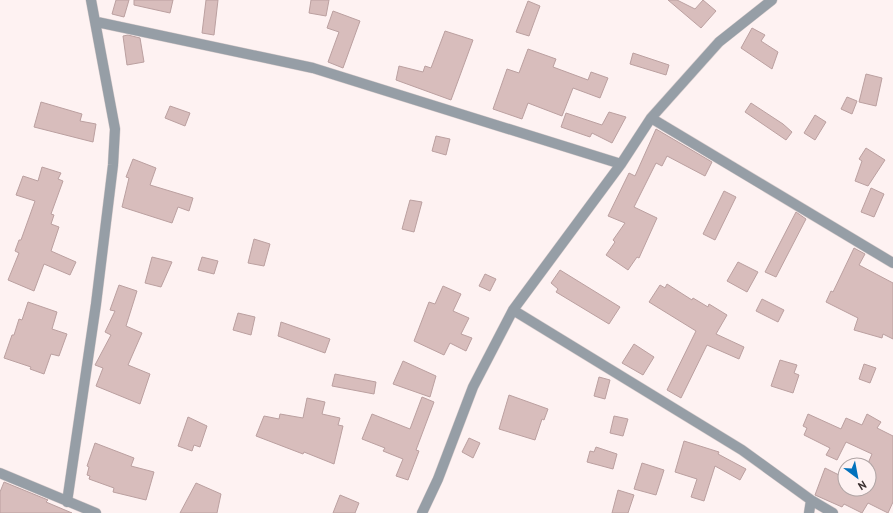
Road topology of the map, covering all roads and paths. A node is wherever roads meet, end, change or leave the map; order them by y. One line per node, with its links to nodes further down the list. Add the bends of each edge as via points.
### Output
1 (91, 0): 3 (street)
2 (772, 0): 4 (street, via 718,42)
3 (97, 22): 5 (street, via 313,68); 10 (street, via 115,129 113,165)
4 (650, 118): 5 (street); 6 (street)
5 (621, 164): 7 (street)
6 (893, 263)
7 (514, 310): 9 (street, via 742,450); 12 (street, via 473,387 438,479)
8 (0, 473): 10 (street)
9 (811, 500): 13 (street); 14 (street)
10 (67, 502): 11 (street)
11 (94, 513)
12 (422, 513)
13 (809, 513)
14 (833, 513)

